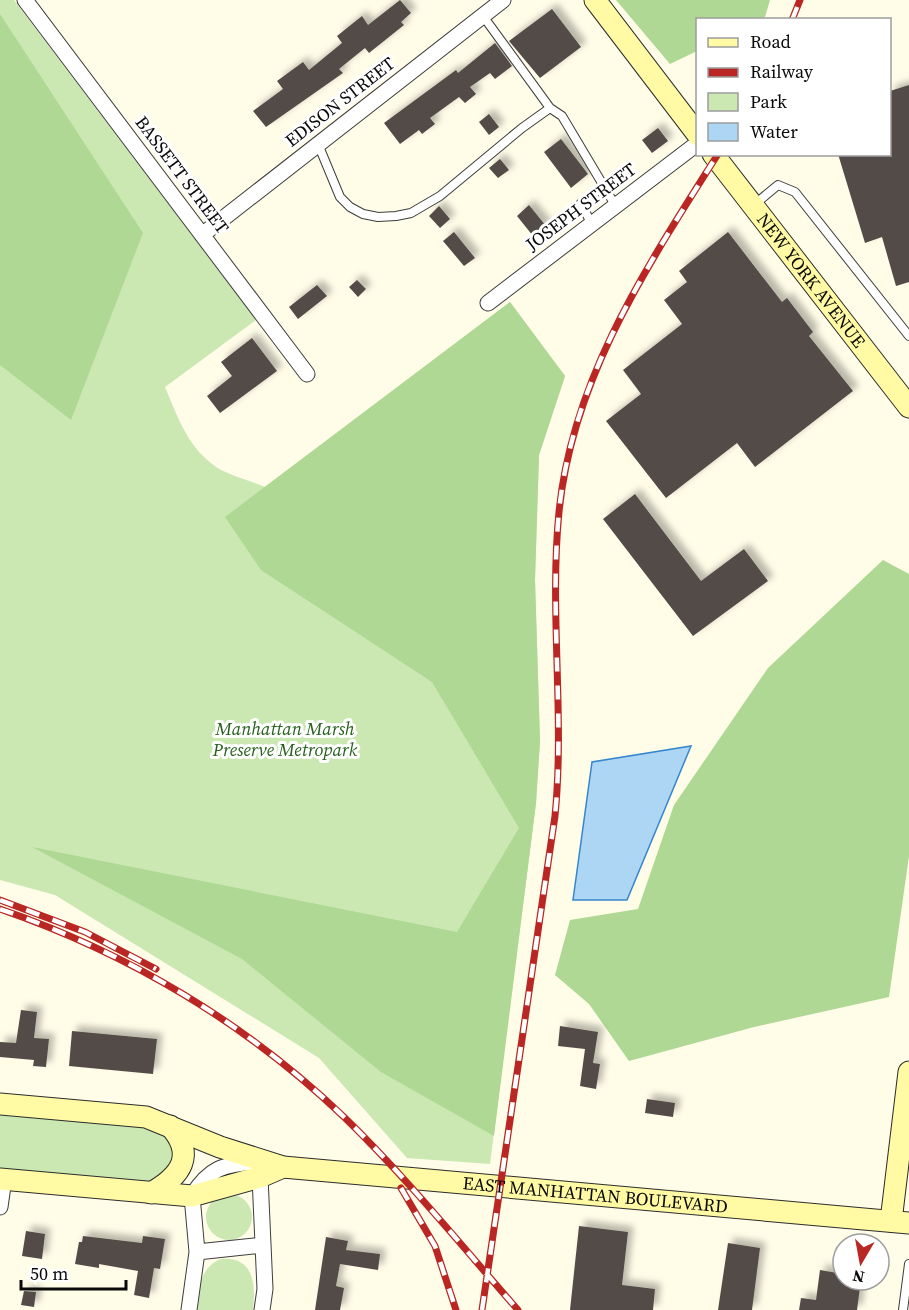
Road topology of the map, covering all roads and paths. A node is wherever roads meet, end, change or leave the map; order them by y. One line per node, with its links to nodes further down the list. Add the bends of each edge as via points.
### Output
1 (25, 0): 14 (street, BASSETT STREET)
2 (503, 0): 4 (street, EDISON STREET)
3 (595, 0): 6 (street)
4 (483, 16): 5 (lane); 7 (street, EDISON STREET)
5 (550, 108): 7 (lane, via 440,196 411,213 396,216 378,217 350,207 340,197); 10 (lane, via 562,116)
6 (696, 132)
7 (318, 144): 14 (street, EDISON STREET)
8 (696, 144): 11 (street, JOSEPH STREET)
9 (714, 156): 12 (street, NEW YORK AVENUE)
10 (603, 187): 11 (lane); 13 (lane, via 581,203)
11 (615, 205): 13 (street, JOSEPH STREET)
12 (753, 205): 16 (lane, via 778,185 795,192); 18 (street, NEW YORK AVENUE)
13 (591, 223): 15 (street, JOSEPH STREET)
14 (202, 235): 17 (street, BASSETT STREET)
15 (488, 303)
16 (909, 336)
17 (307, 374)
18 (909, 407)
19 (909, 1072): 27 (street)
20 (0, 1104): 21 (street, EAST MANHATTAN BOULEVARD, via 146,1117)
21 (170, 1126): 22 (street, EAST MANHATTAN BOULEVARD); 24 (street, via 179,1136 183,1160 170,1183)
22 (269, 1168): 25 (street, EAST MANHATTAN BOULEVARD); 27 (street, EAST MANHATTAN BOULEVARD); 28 (street)
23 (2, 1179): 24 (street, EAST MANHATTAN BOULEVARD); 26 (street)
24 (151, 1192): 25 (street, EAST MANHATTAN BOULEVARD)
25 (192, 1196): 29 (street)
26 (0, 1207)
27 (900, 1222)
28 (263, 1245): 29 (street); 32 (street)
29 (197, 1252): 31 (street)
30 (909, 1264): 33 (lane)
31 (189, 1310)
32 (262, 1310)
33 (903, 1310)

